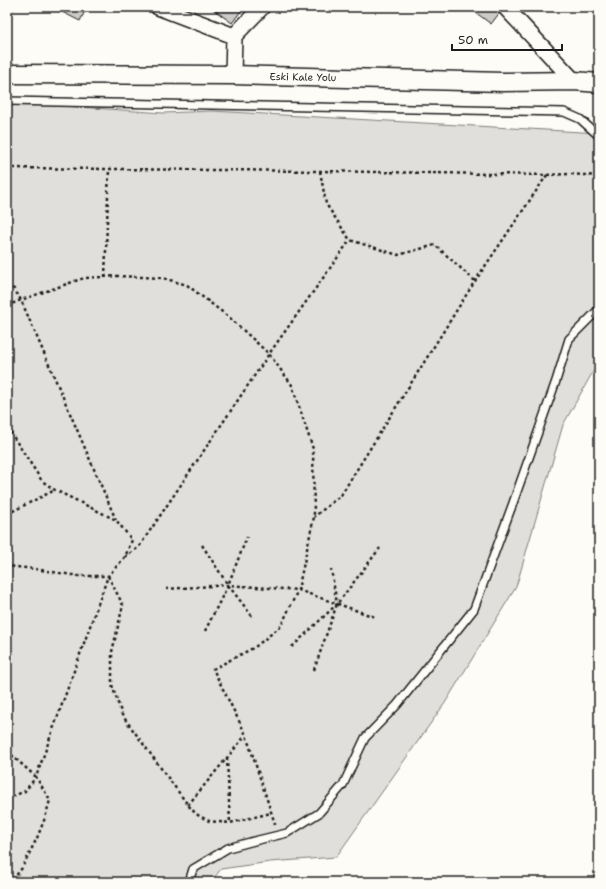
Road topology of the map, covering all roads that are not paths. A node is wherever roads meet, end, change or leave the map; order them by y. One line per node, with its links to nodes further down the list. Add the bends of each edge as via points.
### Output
1 (158, 7): 4 (street)
2 (262, 7): 4 (street)
3 (505, 7): 7 (street)
4 (234, 36): 6 (street)
5 (7, 74): 6 (street, Eski Kale Yolu)
6 (233, 75): 7 (street, Eski Kale Yolu, via 503,82)
7 (574, 81): 8 (street, Eski Kale Yolu)
8 (599, 83)
9 (7, 101): 10 (lane, via 564,112 580,119)
10 (599, 136)
11 (599, 309): 12 (lane, via 569,339 474,608 397,705 365,738 343,785 319,813 287,833 228,848 193,869)
12 (189, 882)

